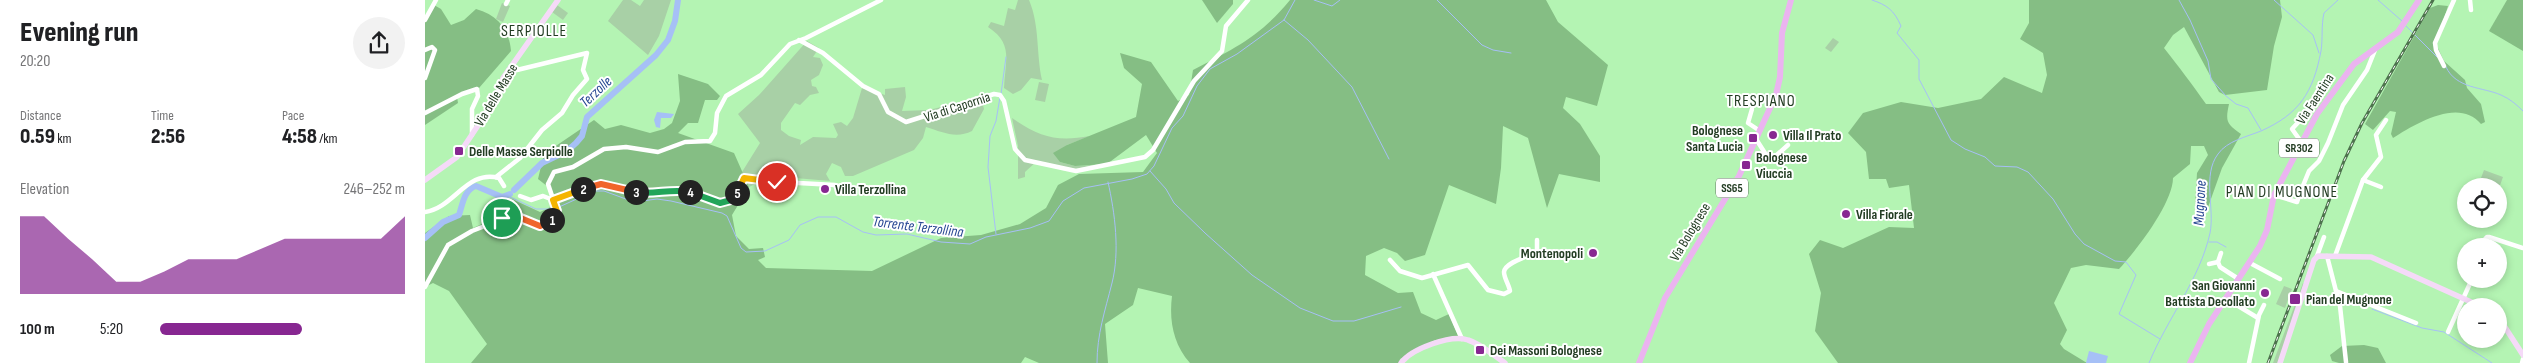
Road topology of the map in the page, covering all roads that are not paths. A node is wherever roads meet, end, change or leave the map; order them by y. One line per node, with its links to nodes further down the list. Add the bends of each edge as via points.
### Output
1 (436, 0): 10 (street)
2 (557, 0): 15 (street, Via delle Masse)
3 (881, 0): 11 (street)
4 (1248, 0): 11 (street, Via di Capornia, via 1226,26 1222,51 1195,81 1153,150 1145,157 1076,171 1025,160 1015,149 1001,96 994,94 906,122 888,112 879,94 863,86 823,52)
5 (1791, 0): 21 (main road, Via Bolognese / SS65, via 1782,33 1778,88)
6 (2419, 0): 13 (main road, Via Faentina / SR302, via 2398,32)
7 (2454, 0): 14 (street, via 2435,42)
8 (2470, 0): 9 (street)
9 (2471, 10)
10 (425, 20)
11 (799, 40): 36 (street, via 781,51 761,76 726,96 717,113 715,133 710,141 685,142 658,152 626,147 604,149 573,167 554,172 548,184)
12 (425, 50): 16 (street, via 432,47 435,50)
13 (2375, 50): 24 (main road, Via Faentina / SR302, via 2354,64 2328,96); 33 (street, via 2367,70 2343,104 2328,143 2319,161 2309,171)
14 (2445, 66)
15 (511, 69): 22 (street, Via delle Masse, via 503,78 497,98); 26 (street, via 587,53 583,70 587,79 567,108 542,130 520,158)
16 (425, 78)
17 (1752, 109): 21 (street, via 1748,123)
18 (425, 113): 22 (street, via 477,89 478,96 472,109)
19 (2305, 115): 24 (street, via 2292,129)
20 (2386, 120): 28 (street, via 2376,135 2381,157)
21 (1760, 130): 23 (main road, Via Bolognese / SS65)
22 (472, 135): 27 (street, Via delle Masse, via 457,158)
23 (1756, 139): 25 (street, via 1770,161); 70 (main road, Via Bolognese / SS65, via 1739,176 1665,298)
24 (2302, 143): 31 (main road, Via Faentina / SR302)
25 (1788, 145)
26 (497, 177): 30 (street); 37 (street, via 478,178 443,206)
27 (425, 180)
28 (2363, 180): 32 (street); 45 (street)
29 (835, 185): 36 (street, via 744,178 735,199 720,203 682,190 639,192 601,184)
30 (504, 186)
31 (2278, 187): 33 (street); 34 (main road, Via Faentina / SR302)
32 (2381, 187)
33 (2300, 193): 34 (street, via 2297,202)
34 (2274, 195): 48 (main road, Via Faentina / SR302, via 2265,235)
35 (520, 196): 36 (street, via 531,200 543,196)
36 (553, 201): 53 (street, via 557,211 555,218 543,226 511,216 453,241 443,252)
37 (425, 212)
38 (2325, 237): 43 (street)
39 (1537, 240): 50 (street, via 1537,252 1516,260 1506,268 1504,272 1510,291 1505,294 1488,290 1468,265)
40 (2507, 242): 41 (street)
41 (2523, 248)
42 (2221, 252): 47 (street)
43 (2317, 256): 44 (street); 73 (street)
44 (2327, 256): 45 (street); 55 (street)
45 (2335, 256): 57 (street, via 2371,257)
46 (1390, 260): 50 (street, via 1401,271 1422,278)
47 (2218, 262): 49 (street); 51 (street, via 2219,267)
48 (2250, 262): 51 (main road, Via Faentina / SR302); 52 (street)
49 (2209, 264)
50 (1433, 274): 64 (street)
51 (2237, 278): 56 (main road, Via Faentina / SR302)
52 (2281, 279)
53 (425, 287)
54 (2468, 288): 57 (street)
55 (2336, 291): 61 (street); 67 (street)
56 (2225, 298): 60 (street); 71 (main road, Via Faentina / SR302)
57 (2464, 298)
58 (2264, 305): 60 (street)
59 (2457, 314): 63 (street)
60 (2259, 318): 72 (street)
61 (2416, 323)
62 (2507, 330): 65 (street)
63 (2449, 332)
64 (1462, 339): 68 (street, via 1440,342 1412,352); 69 (street, via 1475,343)
65 (2523, 354)
66 (2523, 359): 74 (street)
67 (2346, 362)
68 (1401, 363)
69 (1505, 363)
70 (1639, 363)
71 (2190, 363)
72 (2249, 363)
73 (2281, 363)
74 (2522, 363)

